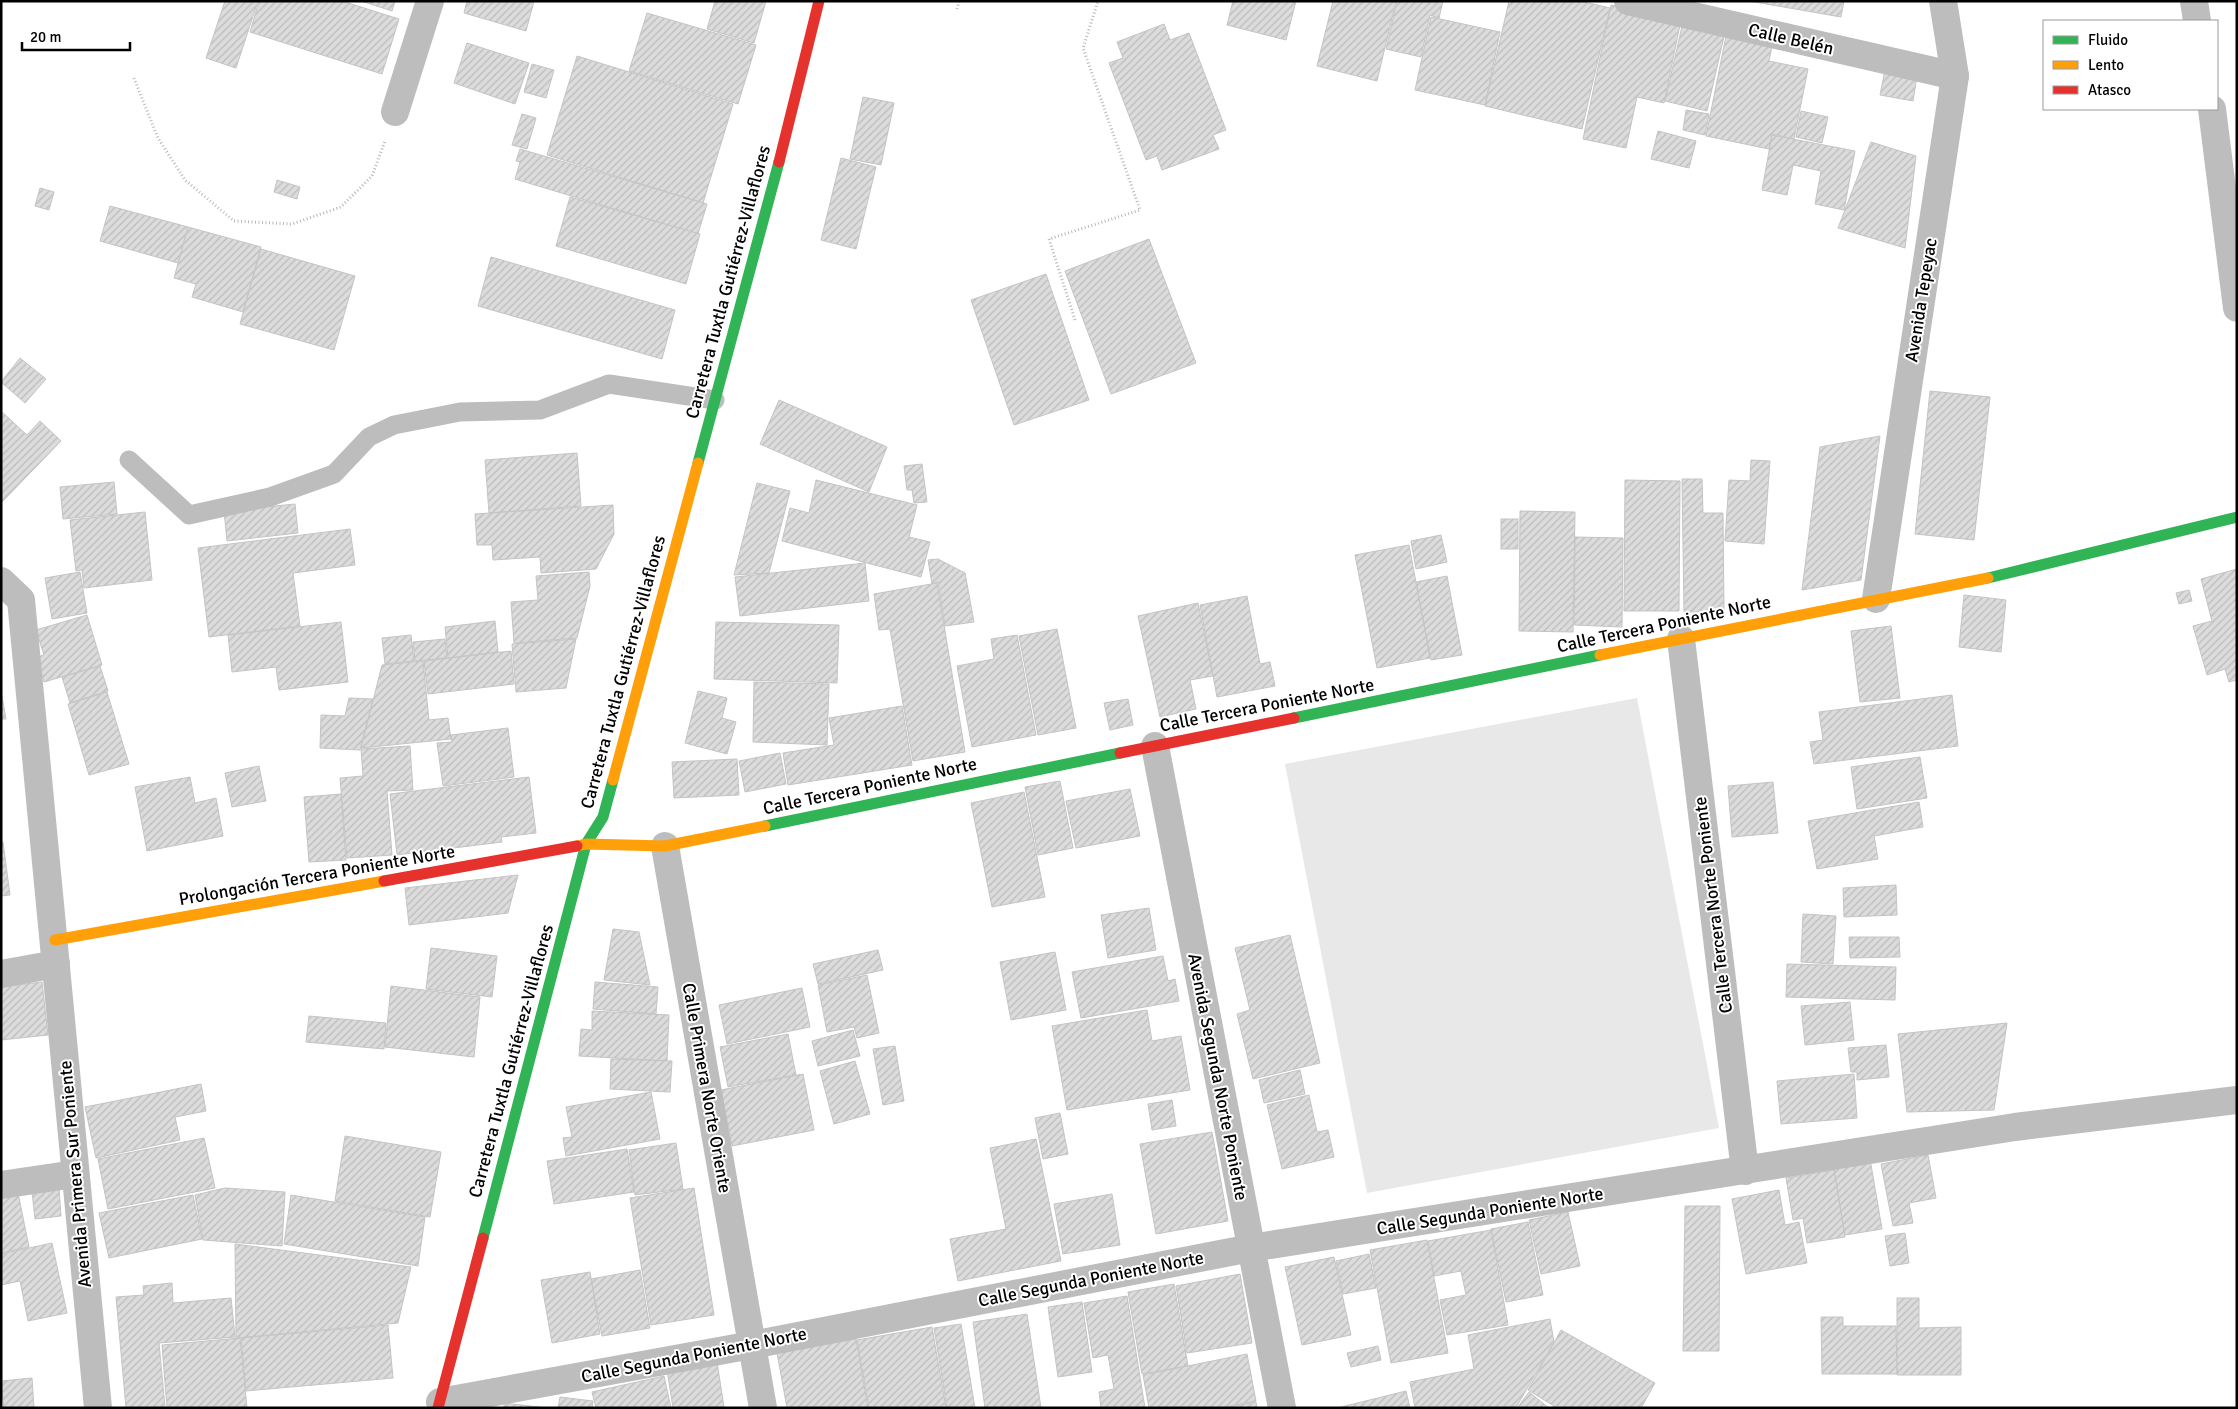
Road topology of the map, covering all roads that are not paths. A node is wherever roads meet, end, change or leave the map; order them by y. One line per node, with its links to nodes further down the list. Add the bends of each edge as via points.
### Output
1 (430, 1): 9 (street)
2 (819, 1): 11 (street, Carretera Tuxtla Gutiérrez-Villaflores)
3 (1628, 1): 7 (street, Calle Belén)
4 (1943, 1): 7 (street, Avenida Tepeyac)
5 (2194, 1): 6 (street)
6 (2197, 20)
7 (1955, 76): 15 (street, Avenida Tepeyac)
8 (2212, 110): 10 (street)
9 (395, 112)
10 (2237, 308)
11 (715, 400): 12 (lane, via 609,384 540,410 460,412 394,425 369,437 334,474 270,497 189,515); 18 (street, Carretera Tuxtla Gutiérrez-Villaflores, via 603,817)
12 (129, 460)
13 (2237, 517): 15 (street, Calle Tercera Poniente Norte, via 2002,575)
14 (1, 581): 20 (street, Avenida Primera Sur Poniente, via 21,600)
15 (1876, 599): 16 (street, Calle Tercera Poniente Norte)
16 (1681, 639): 17 (street, Calle Tercera Poniente Norte); 23 (street, Calle Tercera Norte Poniente)
17 (1155, 746): 19 (street, Calle Tercera Poniente Norte); 26 (street, Avenida Segunda Norte Poniente)
18 (586, 844): 19 (street); 20 (street, Prolongación Tercera Poniente Norte); 28 (street, Carretera Tuxtla Gutiérrez-Villaflores)
19 (666, 846): 27 (street, Calle Primera Norte Oriente)
20 (55, 952): 21 (street); 24 (street, Avenida Primera Sur Poniente)
21 (1, 974)
22 (2237, 1100): 23 (street, Calle Segunda Poniente Norte, via 2015,1127)
23 (1745, 1171): 26 (street, Calle Segunda Poniente Norte)
24 (75, 1174): 25 (street); 29 (street, Avenida Primera Sur Poniente)
25 (1, 1186)
26 (1251, 1248): 27 (street, Calle Segunda Poniente Norte); 31 (street, Avenida Segunda Norte Poniente)
27 (752, 1345): 28 (street, Calle Segunda Poniente Norte); 30 (street, Calle Primera Norte Oriente)
28 (439, 1405)
29 (98, 1408)
30 (763, 1408)
31 (1282, 1408)

